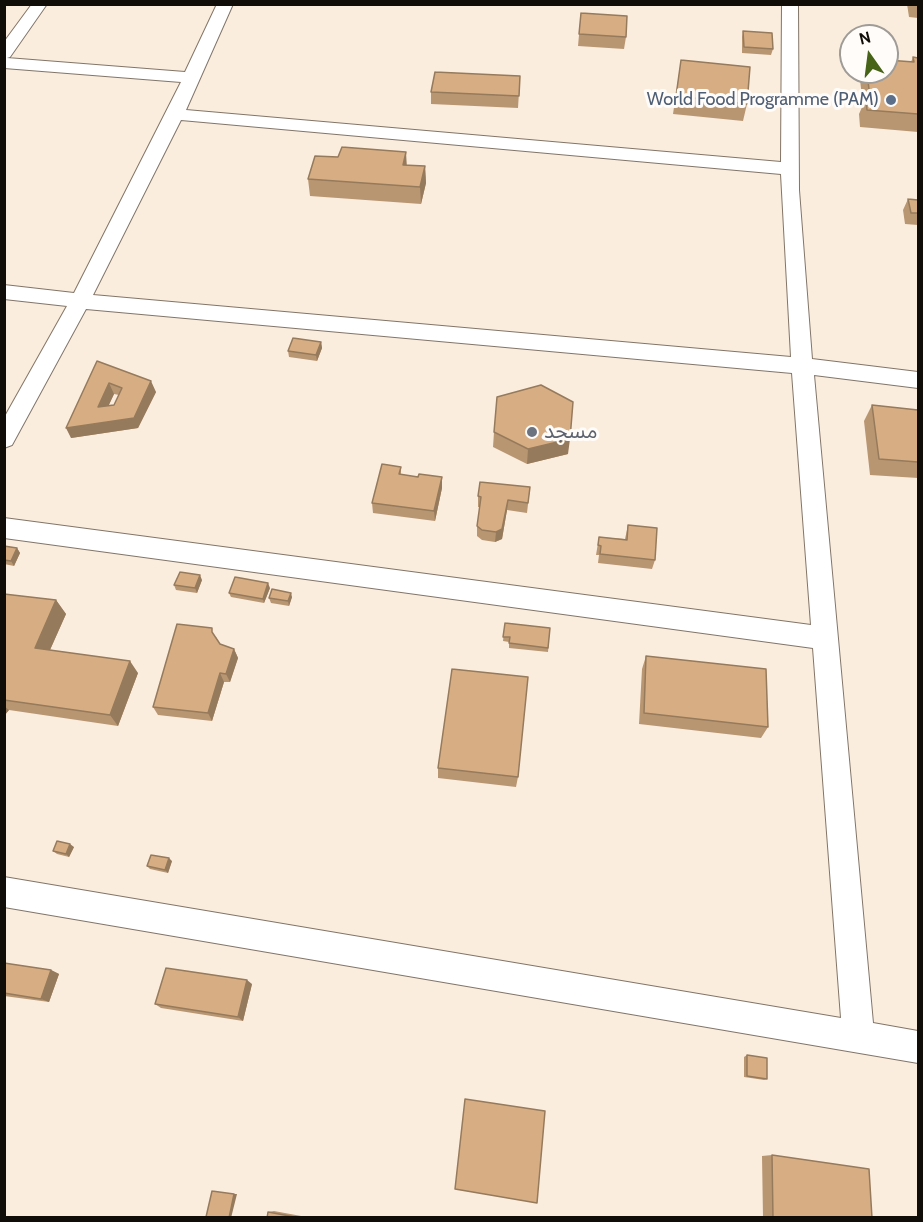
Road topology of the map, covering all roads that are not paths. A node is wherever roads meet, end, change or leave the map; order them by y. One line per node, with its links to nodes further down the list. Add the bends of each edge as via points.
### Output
1 (40, 4): 4 (street)
2 (225, 4): 6 (street)
3 (790, 4): 8 (street)
4 (4, 54)
5 (4, 63): 6 (street)
6 (191, 78): 7 (street)
7 (175, 114): 8 (street); 10 (street)
8 (791, 169): 11 (street)
9 (4, 292): 10 (street)
10 (80, 301): 11 (street); 13 (street)
11 (802, 366): 12 (street); 15 (street)
12 (918, 380)
13 (4, 439)
14 (4, 528): 15 (street)
15 (824, 638): 17 (street)
16 (4, 892): 17 (street)
17 (858, 1035): 18 (street)
18 (918, 1047)

